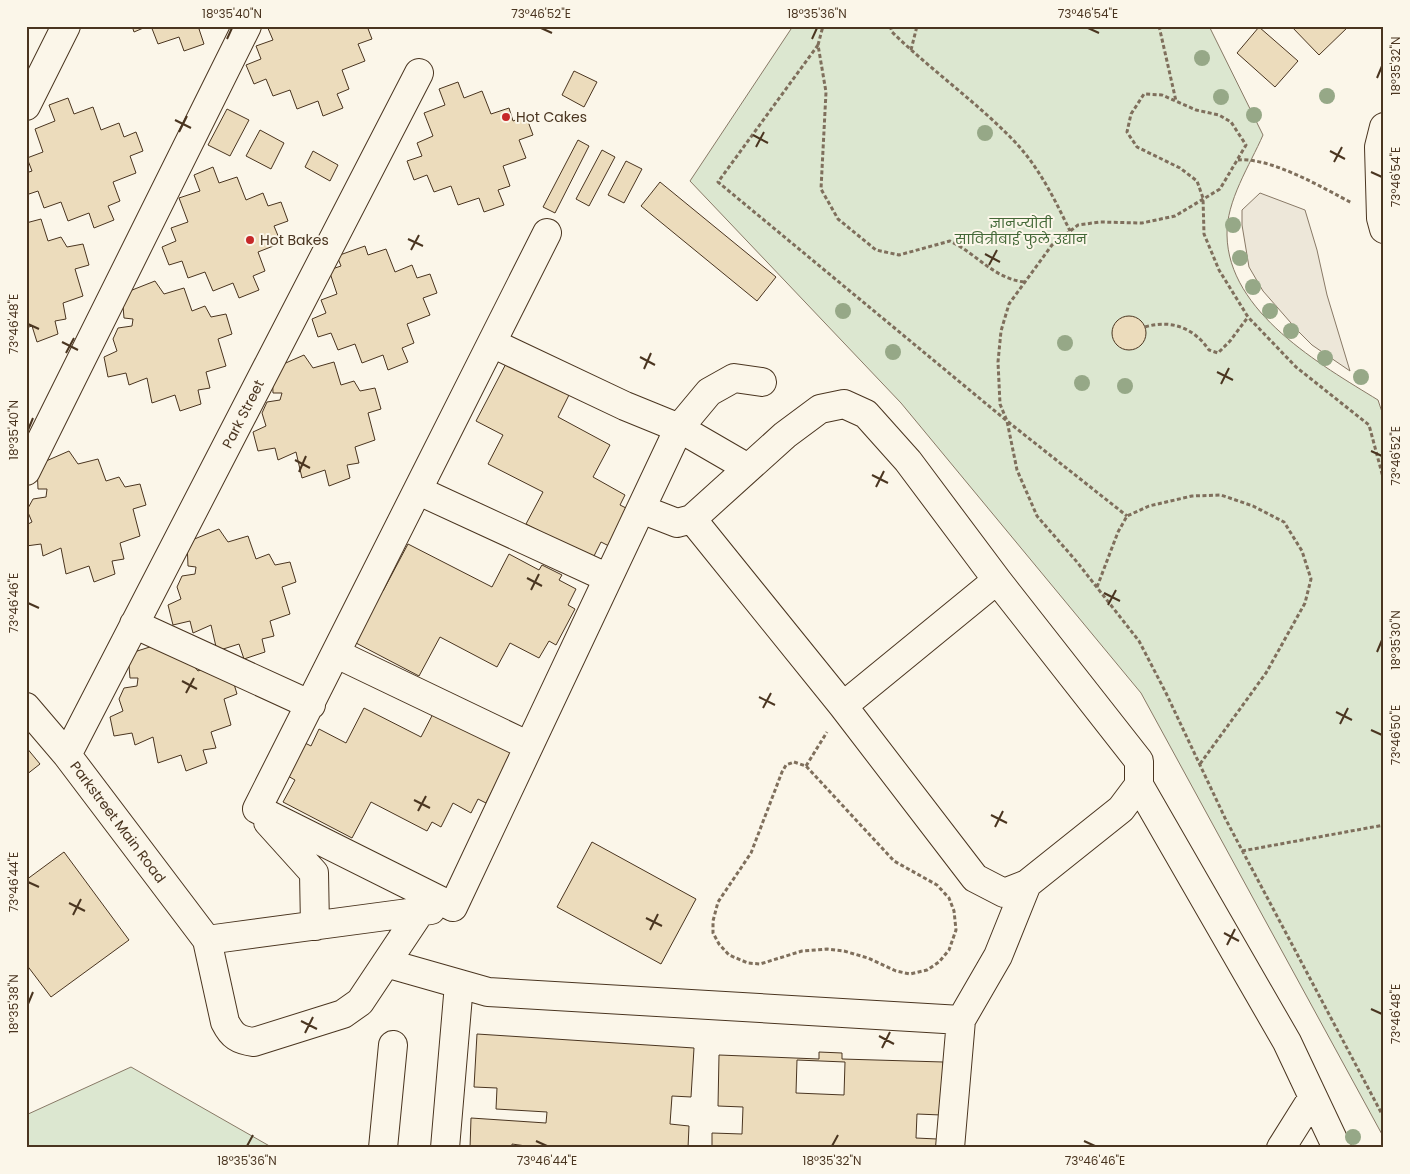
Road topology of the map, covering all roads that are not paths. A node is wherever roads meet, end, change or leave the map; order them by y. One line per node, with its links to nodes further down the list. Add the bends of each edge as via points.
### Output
1 (66, 26): 4 (main road)
2 (247, 26): 12 (main road)
3 (419, 72): 18 (main road, Park Street)
4 (26, 106)
5 (1384, 127): 6 (main road, via 1379,147)
6 (1382, 224)
7 (547, 233): 8 (main road)
8 (494, 344): 10 (main road, via 625,406); 13 (main road)
9 (762, 382): 10 (main road, via 734,378 709,392)
10 (680, 428): 11 (main road); 14 (main road)
11 (748, 468): 15 (main road); 17 (main road, via 820,409 844,404 866,414 908,461)
12 (26, 471)
13 (419, 491): 16 (main road); 19 (main road)
14 (641, 508): 15 (main road, via 678,524); 16 (main road)
15 (692, 519): 21 (main road)
16 (608, 578): 23 (main road)
17 (997, 580): 21 (main road); 25 (main road, via 1139,761)
18 (134, 624): 20 (main road); 24 (main road, Park Street)
19 (337, 654): 20 (main road); 23 (main road)
20 (311, 705): 26 (main road)
21 (843, 706): 27 (main road, via 974,878 1004,892)
22 (26, 707): 24 (main road, Parkstreet Main Road)
23 (530, 746): 28 (main road)
24 (67, 755): 31 (main road, Parkstreet Main Road)
25 (1139, 785): 27 (main road, via 1121,809); 36 (main road, via 1287,1042)
26 (258, 810): 28 (main road); 30 (main road, via 314,872)
27 (1027, 884): 34 (main road, via 998,956)
28 (453, 907): 29 (main road)
29 (420, 912): 30 (main road); 32 (main road)
30 (315, 926): 31 (main road)
31 (207, 940): 32 (main road, via 230,1033 239,1040 254,1042 343,1014 360,1002)
32 (386, 962): 33 (main road)
33 (459, 984): 34 (main road, via 488,992); 38 (main road)
34 (962, 1020): 39 (main road)
35 (393, 1045): 37 (main road)
36 (1314, 1097): 40 (main road); 41 (main road)
37 (383, 1148)
38 (445, 1148)
39 (950, 1148)
40 (1281, 1148)
41 (1337, 1148)

